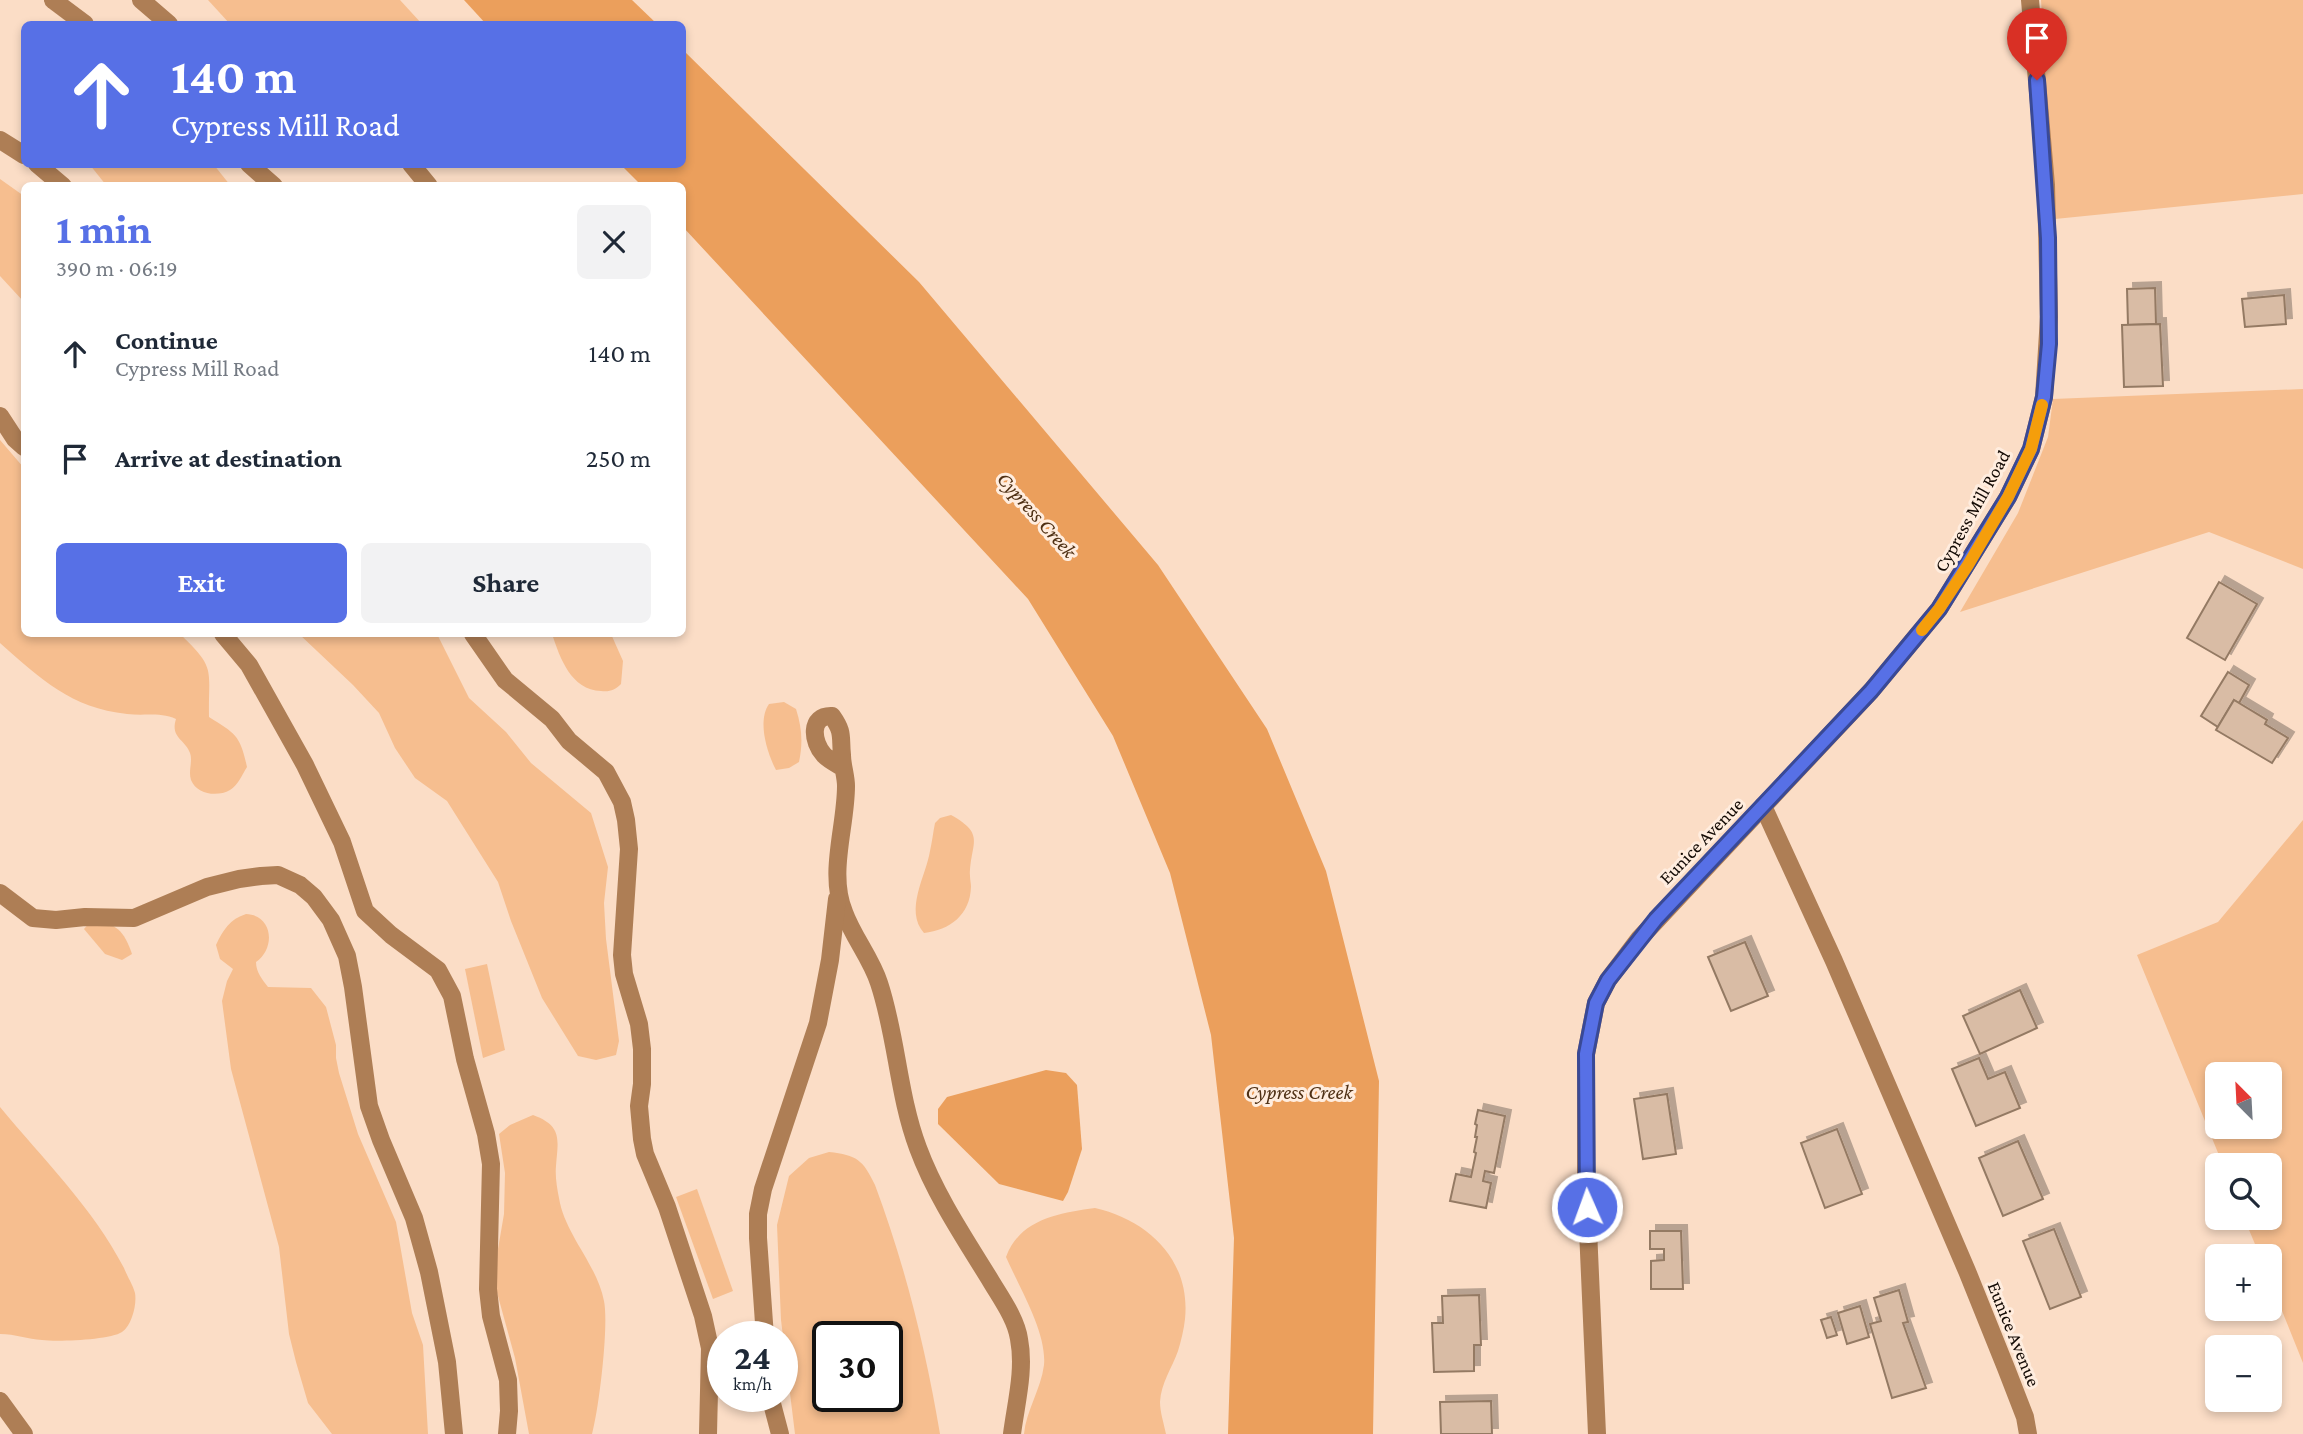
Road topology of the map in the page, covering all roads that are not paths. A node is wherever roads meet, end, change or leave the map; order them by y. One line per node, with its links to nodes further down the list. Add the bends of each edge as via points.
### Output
1 (53, 0): 4 (street)
2 (141, 0): 5 (street)
3 (2030, 0): 19 (street, Cypress Mill Road, via 2046,186 2049,317 2044,397 2031,449 2008,497 1939,609 1871,691)
4 (81, 21)
5 (166, 21)
6 (0, 140): 7 (street)
7 (21, 154)
8 (42, 168): 11 (street)
9 (254, 168): 12 (street)
10 (414, 168): 13 (street)
11 (58, 182)
12 (269, 182)
13 (426, 182)
14 (0, 416): 15 (street)
15 (21, 444)
16 (226, 637): 27 (street, via 249,665 305,765 342,842 365,911 438,970 452,996 491,1164 488,1289 508,1380)
17 (475, 637): 28 (street, via 505,680 606,772 622,802 629,849 622,955 642,1049 642,1139 710,1348)
18 (843, 768): 20 (street, via 846,785)
19 (1763, 806): 31 (street, Eunice Avenue, via 1639,939 1596,1003 1586,1054 1585,1132); 32 (street, Eunice Avenue, via 1967,1271)
20 (838, 888): 22 (street, via 818,1023 758,1214); 30 (street, via 847,920 880,984 917,1147 1019,1337 1021,1360)
21 (0, 893): 26 (street, via 33,918 56,920 134,918 207,887 261,876 278,875 314,897 331,920 347,956 369,1106 414,1218 429,1272 447,1362)
22 (764, 1321)
23 (0, 1401): 25 (street)
24 (774, 1412): 29 (street)
25 (24, 1434)
26 (454, 1434)
27 (507, 1434)
28 (708, 1434)
29 (780, 1434)
30 (1012, 1434)
31 (1597, 1434)
32 (2028, 1434)

